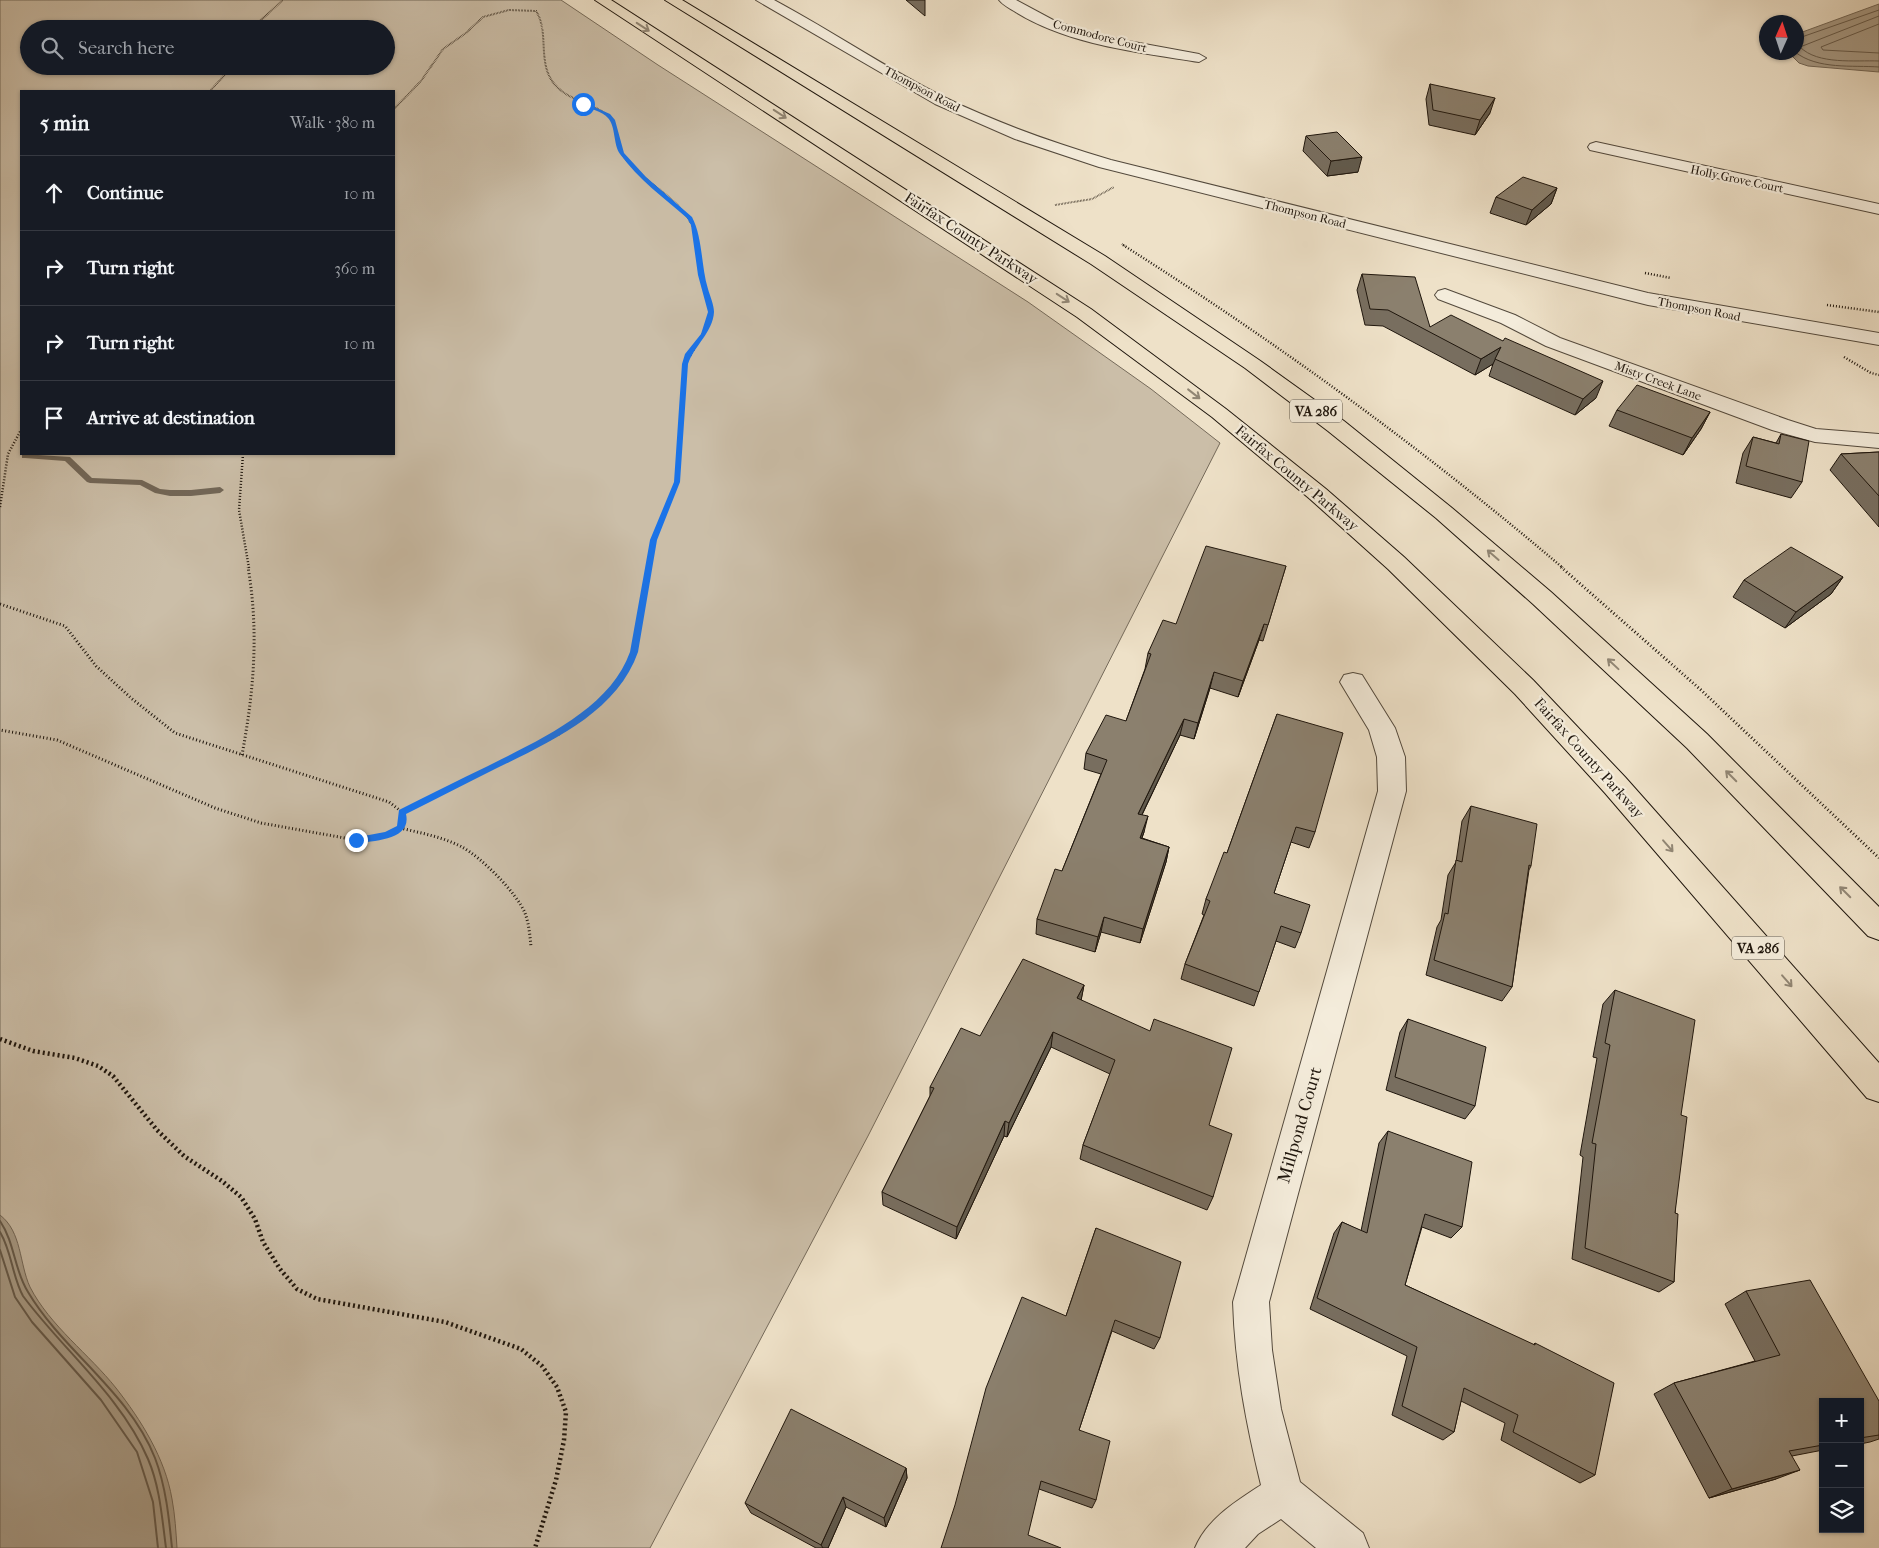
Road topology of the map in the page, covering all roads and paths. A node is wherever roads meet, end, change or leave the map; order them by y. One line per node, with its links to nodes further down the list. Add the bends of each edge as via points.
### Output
1 (284, 0): 6 (path)
2 (602, 0): 30 (highway, Fairfax County Parkway / VA 286, one-way to 30, via 1084,313 1220,413 1318,494 1396,563 1524,687 1615,785)
3 (672, 0): 27 (highway, VA 286, one-way to 3, via 1696,741 1542,598 1336,426 1252,364 1113,270)
4 (763, 0): 16 (street, Thompson Road, via 948,105 1002,129 1080,157 1142,175 1639,296 1740,317)
5 (1006, 0): 7 (street, Commodore Court, via 1033,17 1075,32)
6 (261, 20)
7 (1199, 58)
8 (225, 75): 9 (path)
9 (211, 90)
10 (395, 108): 25 (path, via 422,81 443,49 483,17 509,10 536,10 542,26 542,55 552,82 564,94 608,115 622,154 694,225 701,275 711,312 704,334 688,354 685,364 677,482 654,540 630,664 610,693 558,734)
11 (1596, 147): 14 (street, Holly Grove Court)
12 (1117, 185): 13 (path, via 1092,199)
13 (1055, 205)
14 (1879, 209)
15 (1445, 295): 18 (street, Misty Creek Lane, via 1501,316 1554,342 1780,425 1815,435)
16 (1879, 339)
17 (20, 432): 20 (path, via 8,454)
18 (1879, 441)
19 (243, 455): 24 (path, via 239,510 255,606 256,640 251,707)
20 (0, 507)
21 (0, 604): 24 (path, via 65,626 96,666 175,733)
22 (1353, 682): 31 (street, Millpond Court, via 1382,728 1391,757 1392,790 1252,1302 1253,1350 1260,1399)
23 (0, 730): 26 (path, via 57,740 215,808 261,823 356,840 387,836)
24 (242, 755): 25 (path, via 389,802)
25 (402, 812): 26 (path, via 404,820)
26 (400, 828): 28 (path, via 444,840 470,852 486,865 523,910)
27 (1879, 927)
28 (531, 947)
29 (0, 1039): 32 (path, via 33,1051 75,1058 98,1066 113,1076 157,1130 184,1156 241,1197 255,1219 263,1242 297,1289 317,1299 445,1322 521,1349 542,1366 557,1387 566,1412 556,1480)
30 (1879, 1087)
31 (1283, 1494): 33 (street, via 1244,1520); 34 (street)
32 (535, 1548)
33 (1216, 1548)
34 (1348, 1548)

